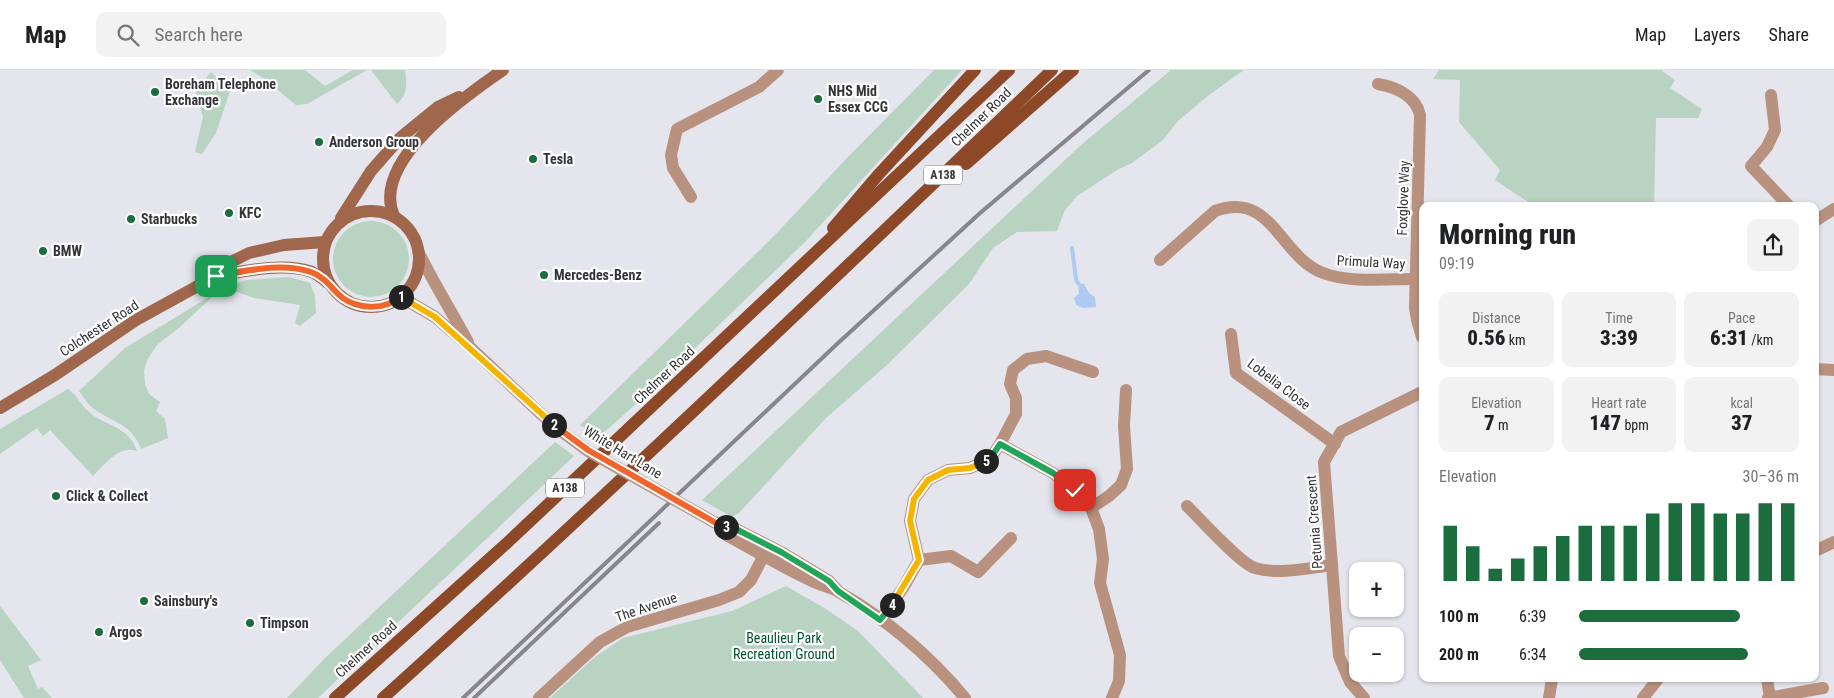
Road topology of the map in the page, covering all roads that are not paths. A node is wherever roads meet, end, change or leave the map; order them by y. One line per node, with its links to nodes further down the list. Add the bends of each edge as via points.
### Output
1 (503, 70): 8 (main road)
2 (778, 70): 10 (street, via 759,87 677,129 671,156 673,168)
3 (975, 70): 20 (main road, A138, via 879,174)
4 (1010, 70): 20 (main road, Chelmer Road / A138)
5 (1052, 70): 21 (main road, Chelmer Road / A138)
6 (1073, 70): 21 (main road)
7 (1378, 84): 22 (street, Foxglove Way, via 1409,97 1419,108)
8 (473, 91): 13 (main road, via 420,138 398,167 390,201); 15 (main road, via 438,107 400,138 371,170)
9 (1772, 95): 11 (street, via 1775,130 1767,147 1751,166)
10 (691, 197)
11 (1785, 202)
12 (1834, 209): 14 (street)
13 (394, 216): 15 (main road, via 365,210); 17 (main road, via 412,232)
14 (1819, 218)
15 (338, 223): 16 (main road)
16 (326, 242): 19 (main road, Colchester Road, via 284,245 249,254 231,262); 23 (main road, via 323,265)
17 (419, 253): 24 (main road, via 416,277); 27 (street, White Hart Lane)
18 (1160, 260): 22 (street, Primula Way, via 1215,211 1236,207 1256,211 1264,217 1301,258 1322,273 1351,278)
19 (216, 276): 23 (main road, Colchester Road, via 289,268 312,272); 33 (main road, Colchester Road, via 136,320)
20 (792, 276): 52 (main road, Chelmer Road / A138)
21 (834, 279): 53 (main road, Chelmer Road / A138, via 527,568)
22 (1415, 280): 25 (street, Foxglove Way)
23 (330, 285): 24 (main road, via 343,298 366,307 382,306)
24 (401, 297): 27 (street, White Hart Lane, via 435,317)
25 (1419, 327)
26 (1231, 334): 35 (street, Lobelia Close, via 1236,374)
27 (472, 349): 38 (street, White Hart Lane, bridge, via 565,434)
28 (1819, 369): 29 (street)
29 (1834, 370)
30 (1093, 372): 34 (street, via 1046,356 1027,359 1013,370 1010,384 1016,398 1016,414)
31 (1126, 390): 37 (street, via 1127,469 1121,485)
32 (1419, 393): 35 (street, Petunia Crescent, via 1341,432)
33 (0, 408)
34 (1000, 444): 37 (street, via 1053,473); 43 (street, via 990,459 970,468 948,470 928,480 914,499 910,521)
35 (1335, 444): 44 (street, Petunia Crescent, via 1324,462)
36 (1187, 506): 44 (street, via 1253,568 1273,572)
37 (1091, 508): 56 (street, via 1099,529 1103,559 1100,583 1120,655 1119,681)
38 (723, 527): 42 (street, White Hart Lane, via 726,534); 45 (street, White Hart Lane, via 732,527 781,552 829,581)
39 (1011, 538): 43 (street, via 978,572 950,556)
40 (1834, 542): 41 (street)
41 (1819, 549)
42 (764, 555): 45 (street, White Hart Lane); 54 (street, The Avenue, via 751,580 739,592 626,626 600,642)
43 (919, 560): 46 (street)
44 (1332, 565): 51 (street, Petunia Crescent, via 1339,656 1350,682)
45 (838, 591): 46 (street, White Hart Lane)
46 (880, 620): 55 (street, White Hart Lane, via 906,639)
47 (1552, 682): 57 (street)
48 (1656, 682): 58 (street)
49 (1767, 682): 59 (street)
50 (1823, 688): 59 (street)
51 (1361, 697)
52 (335, 698)
53 (383, 698)
54 (538, 698)
55 (964, 698)
56 (1112, 698)
57 (1549, 698)
58 (1643, 698)
59 (1769, 698)

